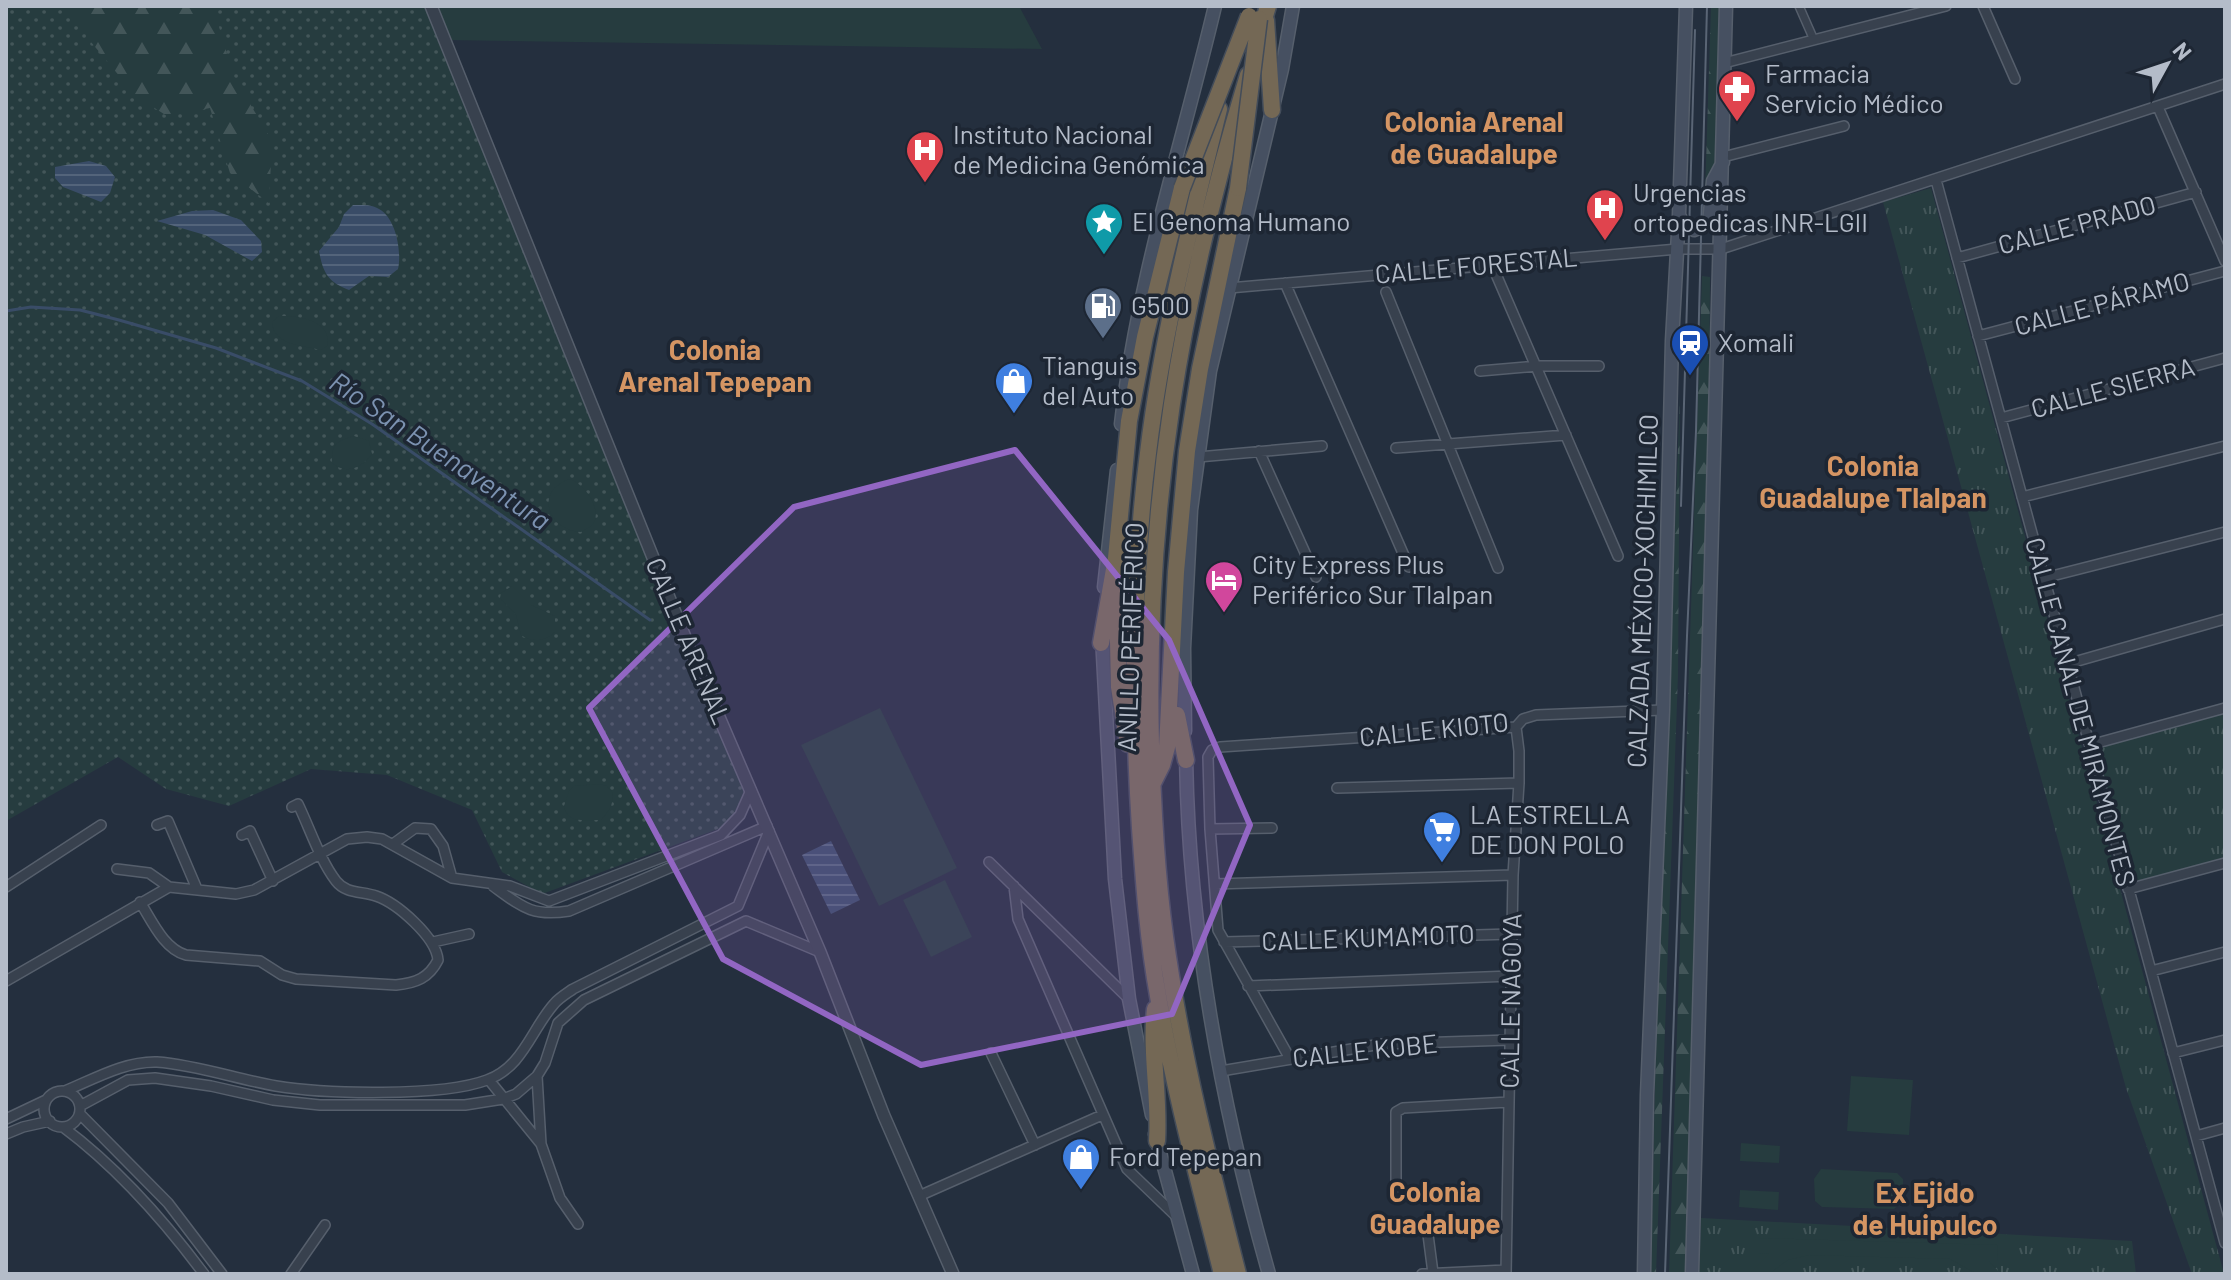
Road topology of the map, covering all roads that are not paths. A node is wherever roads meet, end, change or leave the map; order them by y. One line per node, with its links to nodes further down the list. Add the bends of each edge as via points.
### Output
1 (431, 6): 64 (street, CALLE ARENAL)
2 (1215, 6): 52 (main road, via 1128,360)
3 (1293, 6): 15 (main road)
4 (1686, 6): 20 (main road, CALZADA MÉXICO-XOCHIMILCO)
5 (1726, 6): 11 (main road)
6 (1799, 6): 10 (street)
7 (1983, 6): 12 (street)
8 (1940, 7): 10 (street)
9 (1257, 11): 15 (highway); 46 (highway, bridge, via 1182,188 1163,261 1129,421); 53 (highway, bridge, via 1234,217 1187,451); 60 (highway, ANILLO PERIFÉRICO, via 1174,294 1148,451 1136,606); 62 (highway, ANILLO PERIFÉRICO, via 1188,304 1168,419 1153,572)
10 (1814, 40): 11 (street)
11 (1724, 63): 17 (main road)
12 (2015, 79)
13 (2225, 84): 14 (street, CALLE FORESTAL)
14 (2158, 107): 18 (street, CALLE FORESTAL); 19 (street)
15 (1272, 110): 28 (main road)
16 (1844, 126): 17 (street)
17 (1723, 159): 20 (main road, via 1713,181 1709,224 1694,230); 22 (main road)
18 (1936, 180): 22 (street, CALLE FORESTAL); 23 (street, CALLE CANAL DE MIRAMONTES)
19 (2196, 192): 23 (street, CALLE PRADO); 24 (street)
20 (1679, 215): 21 (main road, CALZADA MÉXICO-XOCHIMILCO)
21 (1678, 249): 22 (street, CALLE FORESTAL); 25 (street, CALLE FORESTAL); 56 (main road, CALZADA MÉXICO-XOCHIMILCO)
22 (1721, 249): 147 (main road)
23 (1957, 258): 30 (street, CALLE CANAL DE MIRAMONTES)
24 (2225, 261)
25 (1492, 265): 27 (street, CALLE FORESTAL); 32 (street)
26 (2225, 271): 30 (street, CALLE PÁRAMO)
27 (1285, 283): 28 (street, CALLE FORESTAL); 47 (street)
28 (1229, 288): 42 (main road)
29 (1386, 292): 37 (street)
30 (1978, 336): 35 (street, CALLE CANAL DE MIRAMONTES)
31 (2225, 358): 35 (street, CALLE SIERRA)
32 (1537, 366): 33 (street); 34 (street); 36 (street)
33 (1599, 366)
34 (1480, 371)
35 (2001, 418): 43 (street, CALLE CANAL DE MIRAMONTES)
36 (1566, 435): 37 (street); 45 (street)
37 (1447, 443): 40 (street); 48 (street)
38 (1322, 446): 41 (street)
39 (2225, 446): 43 (street)
40 (1396, 448)
41 (1259, 451): 42 (street); 49 (street)
42 (1198, 457): 59 (main road, via 1184,648)
43 (2022, 497): 50 (street, CALLE CANAL DE MIRAMONTES)
44 (2225, 532): 50 (street)
45 (1618, 556)
46 (1116, 558): 52 (highway); 60 (highway, via 1119,687)
47 (1409, 567)
48 (1498, 568)
49 (1316, 577)
50 (2044, 578): 54 (street, CALLE CANAL DE MIRAMONTES)
51 (2225, 619): 54 (street)
52 (1101, 643): 103 (main road, via 1115,879)
53 (1171, 664): 59 (highway); 62 (highway, via 1167,747)
54 (2067, 664): 58 (street, CALLE CANAL DE MIRAMONTES)
55 (2225, 708): 58 (street)
56 (1663, 710): 57 (street, CALLE KIOTO, via 1536,715); 146 (main road, CALZADA MÉXICO-XOCHIMILCO)
57 (1516, 727): 61 (street, CALLE NAGOYA); 70 (street, CALLE KIOTO, via 1220,747 1208,757)
58 (2090, 745): 86 (street, CALLE CANAL DE MIRAMONTES)
59 (1186, 760): 109 (main road, via 1199,943)
60 (1136, 772): 102 (highway, ANILLO PERIFÉRICO)
61 (1519, 783): 63 (street); 77 (street, CALLE NAGOYA)
62 (1152, 784): 143 (highway, ANILLO PERIFÉRICO, via 1168,957 1194,1096)
63 (1337, 788)
64 (751, 790): 68 (street, CALLE ARENAL); 80 (street, via 740,815 721,835 549,901)
65 (292, 807): 73 (street, via 298,804)
66 (101, 825): 83 (street)
67 (157, 825): 85 (street, via 168,821)
68 (768, 828): 80 (street, via 569,911 546,915); 88 (street); 96 (street, CALLE ARENAL)
69 (1272, 828): 70 (street)
70 (1210, 829): 81 (street)
71 (242, 835): 79 (street, via 250,831)
72 (393, 844): 73 (street, via 367,837 347,839); 78 (street); 78 (street, via 415,828 431,829 443,846)
73 (321, 853): 79 (street); 94 (street, via 344,888 388,901)
74 (989, 862): 82 (street)
75 (2225, 863): 86 (street)
76 (117, 869): 84 (street, via 149,873)
77 (1513, 875): 81 (street); 92 (street, CALLE NAGOYA)
78 (452, 878): 80 (street)
79 (273, 881): 85 (street, via 236,894)
80 (490, 884)
81 (1215, 884): 95 (street, via 1218,930)
82 (1014, 886): 103 (street); 117 (street, via 1018,919)
83 (6, 887)
84 (169, 887): 85 (street); 87 (street)
85 (197, 889)
86 (2128, 889): 98 (street, CALLE CANAL DE MIRAMONTES)
87 (140, 902): 94 (street, via 176,952 260,961 296,979 411,984 433,970 438,960); 100 (street)
88 (738, 906): 89 (street); 90 (street, via 738,916)
89 (710, 921): 93 (street); 111 (street, via 573,989 554,1004 512,1064)
90 (746, 921): 93 (street); 96 (street)
91 (469, 934): 94 (street)
92 (1512, 934): 95 (street, CALLE KUMAMOTO); 99 (street, CALLE NAGOYA)
93 (717, 936): 110 (street, via 577,1005 558,1023)
94 (433, 942)
95 (1224, 942): 101 (street)
96 (820, 952): 127 (street, CALLE ARENAL)
97 (2225, 952): 98 (street)
98 (2151, 971): 107 (street, CALLE CANAL DE MIRAMONTES)
99 (1511, 976): 101 (street); 104 (street, CALLE NAGOYA)
100 (6, 981)
101 (1248, 986): 108 (street)
102 (1158, 996): 124 (highway, via 1153,1035); 142 (highway, ANILLO PERIFÉRICO)
103 (1129, 999): 124 (main road)
104 (1510, 1040): 108 (street, CALLE KOBE, via 1381,1044); 115 (street, CALLE NAGOYA)
105 (2225, 1040): 107 (street)
106 (991, 1053): 126 (street)
107 (2173, 1053): 123 (street, CALLE CANAL DE MIRAMONTES)
108 (1289, 1057): 109 (street, CALLE KOBE)
109 (1221, 1071): 144 (main road)
110 (537, 1076): 113 (street); 125 (street)
111 (489, 1080): 112 (street, via 401,1091 326,1090 155,1062 122,1067); 113 (street)
112 (65, 1091): 114 (street); 116 (street)
113 (503, 1099): 116 (street, via 450,1105 320,1105 155,1078 128,1080); 125 (street)
114 (46, 1100): 118 (street); 119 (street)
115 (1509, 1102): 128 (street, via 1396,1112); 135 (street, CALLE NAGOYA)
116 (80, 1110): 120 (street); 138 (street, via 168,1203)
117 (1102, 1115): 126 (street); 129 (street, via 1127,1169)
118 (6, 1119)
119 (50, 1121): 120 (street); 122 (street)
120 (63, 1127): 137 (street, via 161,1217)
121 (2225, 1128): 123 (street)
122 (6, 1134)
123 (2196, 1136): 130 (street, CALLE CANAL DE MIRAMONTES)
124 (1157, 1141): 129 (main road)
125 (541, 1144): 131 (street, via 560,1198)
126 (1035, 1145): 127 (street)
127 (919, 1196): 140 (street, CALLE ARENAL)
128 (1396, 1199)
129 (1178, 1218): 141 (main road)
130 (2221, 1220): 134 (street, CALLE CANAL DE MIRAMONTES)
131 (578, 1224)
132 (325, 1225): 139 (street)
133 (1427, 1227): 136 (street)
134 (2225, 1243)
135 (1506, 1272): 136 (street)
136 (1433, 1273): 145 (street)
137 (204, 1274)
138 (222, 1274)
139 (291, 1274)
140 (953, 1274)
141 (1193, 1274)
142 (1222, 1274)
143 (1238, 1274)
144 (1269, 1274)
145 (1422, 1274)
146 (1644, 1274)
147 (1692, 1274)

